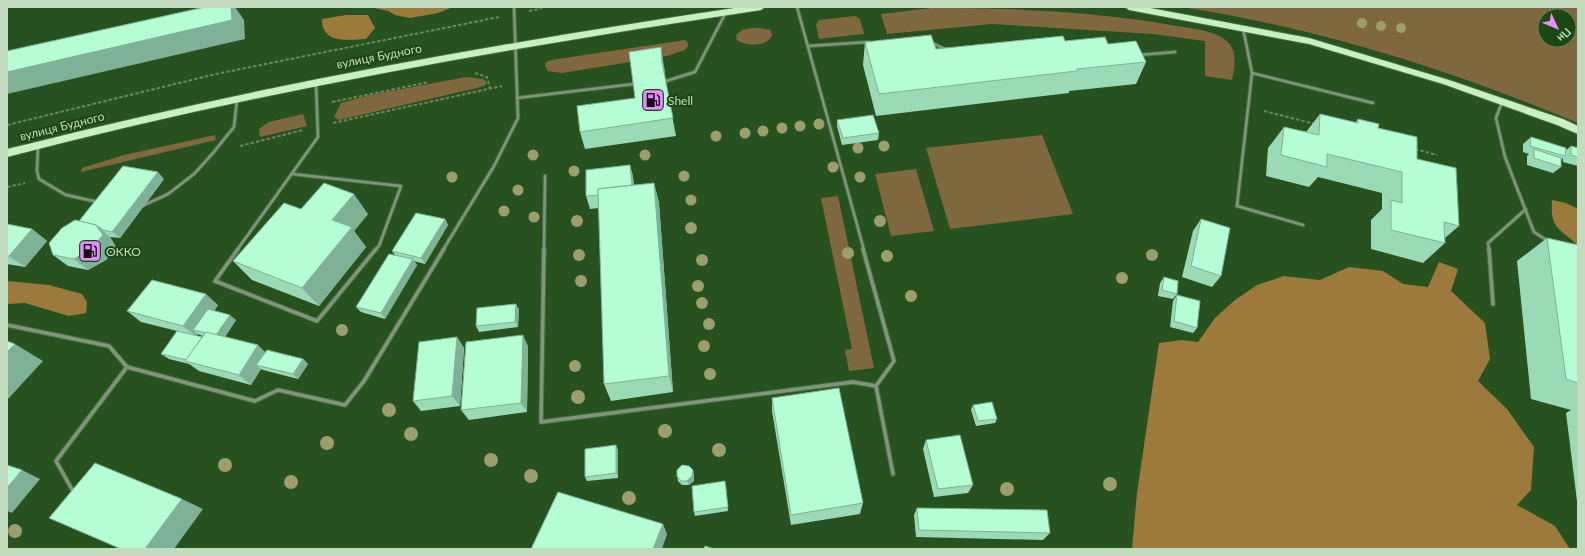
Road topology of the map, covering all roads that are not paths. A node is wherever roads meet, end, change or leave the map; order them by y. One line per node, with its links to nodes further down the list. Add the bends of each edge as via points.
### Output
1 (514, 7): 9 (lane)
2 (761, 7): 5 (highway, вулиця Будного)
3 (797, 7): 10 (lane)
4 (1129, 7): 6 (highway)
5 (726, 12): 9 (highway, вулиця Будного); 15 (lane, via 695,72)
6 (1243, 28): 14 (lane); 20 (highway, via 1309,41 1446,82)
7 (876, 41): 10 (lane)
8 (928, 41): 11 (lane)
9 (514, 45): 16 (highway, вулиця Будного); 19 (lane)
10 (808, 46): 35 (lane, via 894,361)
11 (953, 52)
12 (1175, 52): 13 (lane)
13 (1134, 55)
14 (1252, 73): 21 (lane); 30 (lane, via 1237,206)
15 (666, 81)
16 (316, 82): 18 (highway, вулиця Будного); 25 (lane, via 318,137)
17 (634, 84): 19 (lane)
18 (238, 98): 23 (highway, вулиця Будного); 28 (lane, via 234,127 194,174 168,194)
19 (517, 98): 34 (lane, via 518,118 494,166 364,381 345,405 278,390 255,401)
20 (1502, 102): 22 (highway); 29 (lane, via 1496,118 1505,157)
21 (1373, 103)
22 (1578, 130)
23 (38, 145): 24 (highway, вулиця Будного); 27 (lane, via 39,179 66,195)
24 (7, 153)
25 (292, 174): 25 (lane, via 401,186 379,246 317,322 215,281)
26 (545, 176): 35 (lane, via 541,422 853,382)
27 (100, 202)
28 (135, 209)
29 (1526, 209): 31 (lane, via 1534,232); 32 (lane, via 1488,243)
30 (1303, 225)
31 (1553, 244)
32 (1493, 304)
33 (7, 325): 34 (lane, via 109,346)
34 (127, 367): 37 (lane, via 56,461)
35 (876, 386): 36 (lane)
36 (893, 474)
37 (74, 494)

